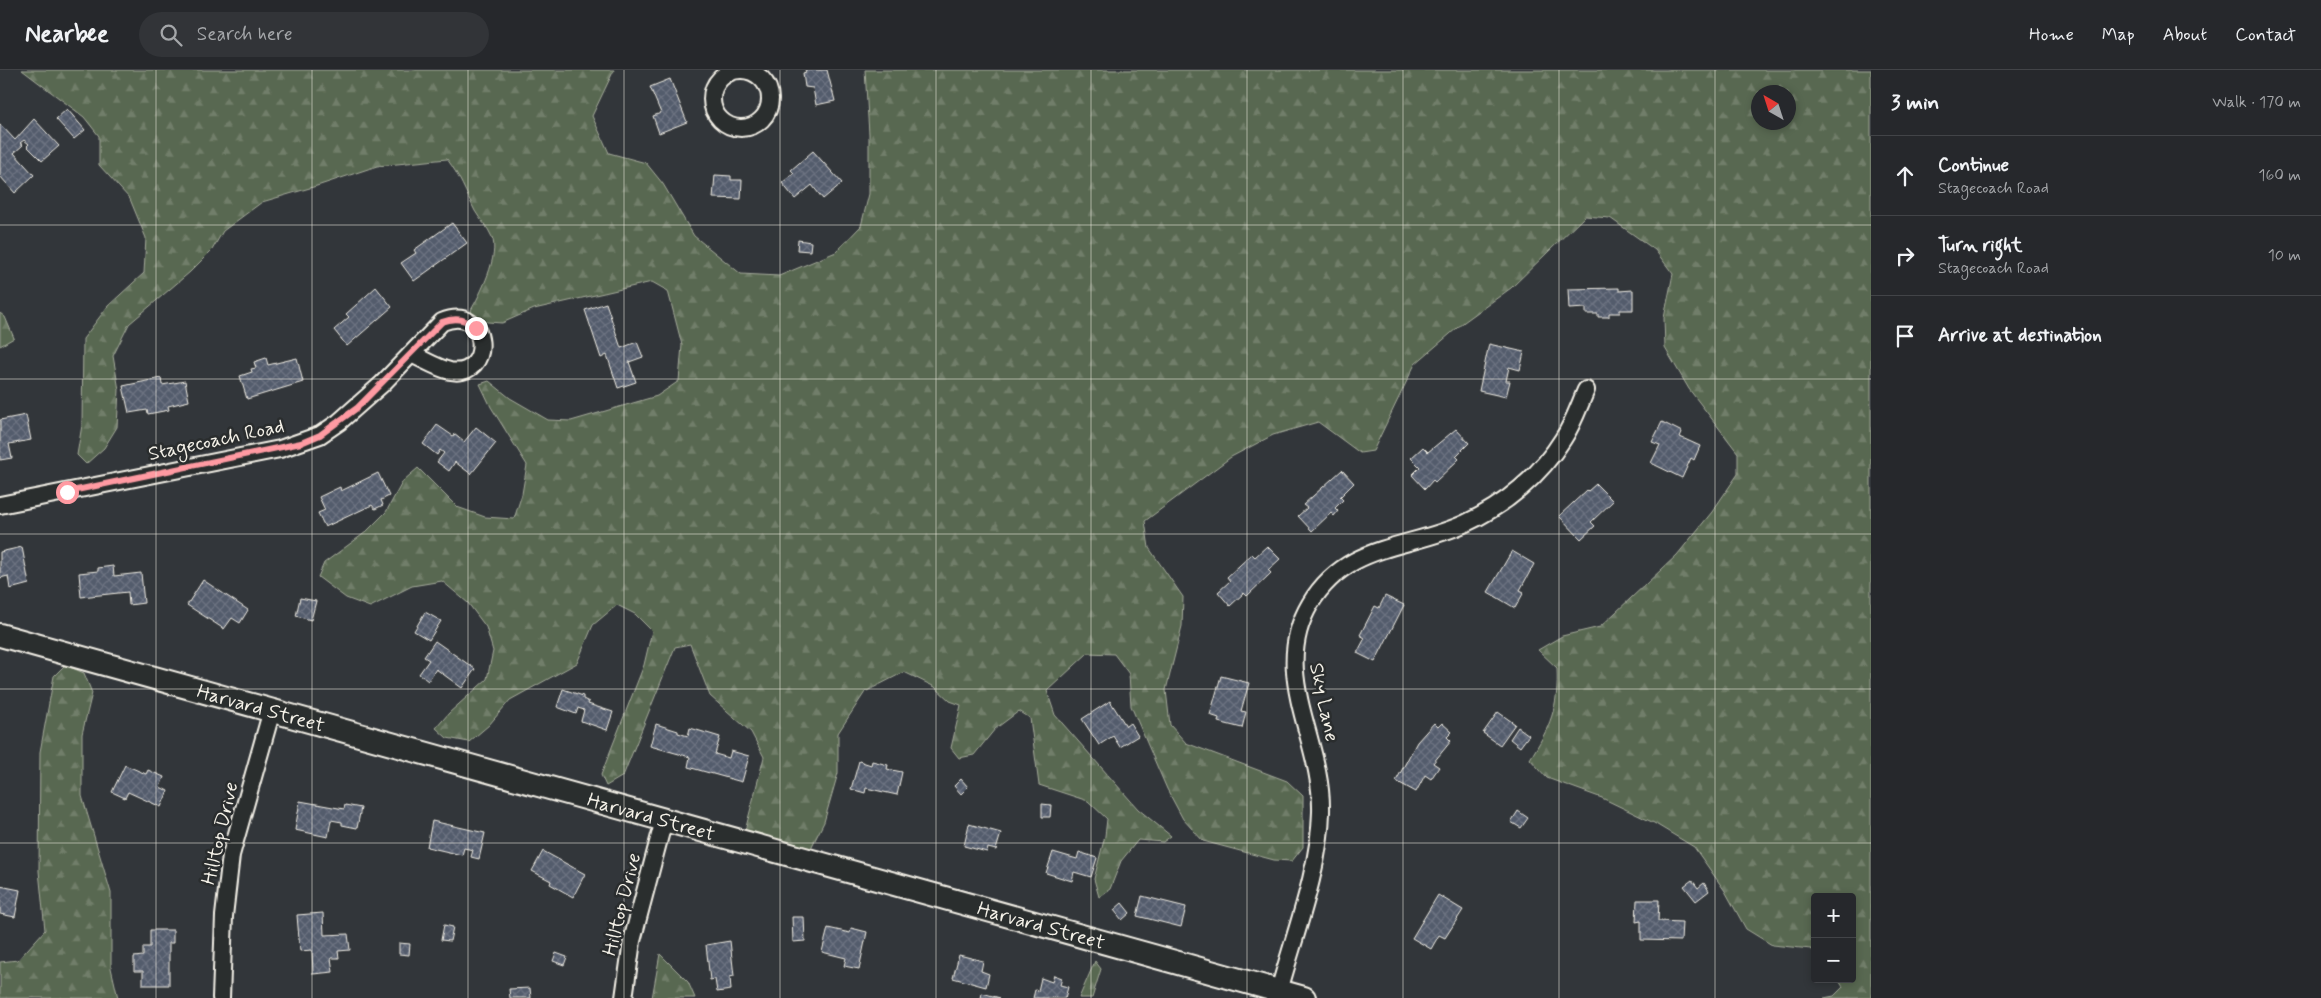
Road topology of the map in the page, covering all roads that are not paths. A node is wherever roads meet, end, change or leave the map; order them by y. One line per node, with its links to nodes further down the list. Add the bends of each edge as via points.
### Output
1 (411, 354): 3 (street, Stagecoach Road, via 357,408 320,435 301,443)
2 (1586, 390): 7 (street, Sky Lane, via 1564,438 1532,478 1512,495 1458,526 1355,559 1321,587 1309,606 1300,626 1293,662 1319,771 1321,814 1315,861)
3 (0, 505)
4 (0, 634): 5 (main road, Harvard Street)
5 (272, 710): 6 (main road, Harvard Street); 8 (street, Hilltop Drive, via 231,855 224,916)
6 (664, 820): 7 (main road, Harvard Street); 9 (street, Hilltop Drive, via 632,941)
7 (1279, 991): 10 (main road, Harvard Street)
8 (221, 998)
9 (624, 998)
10 (1304, 998)

